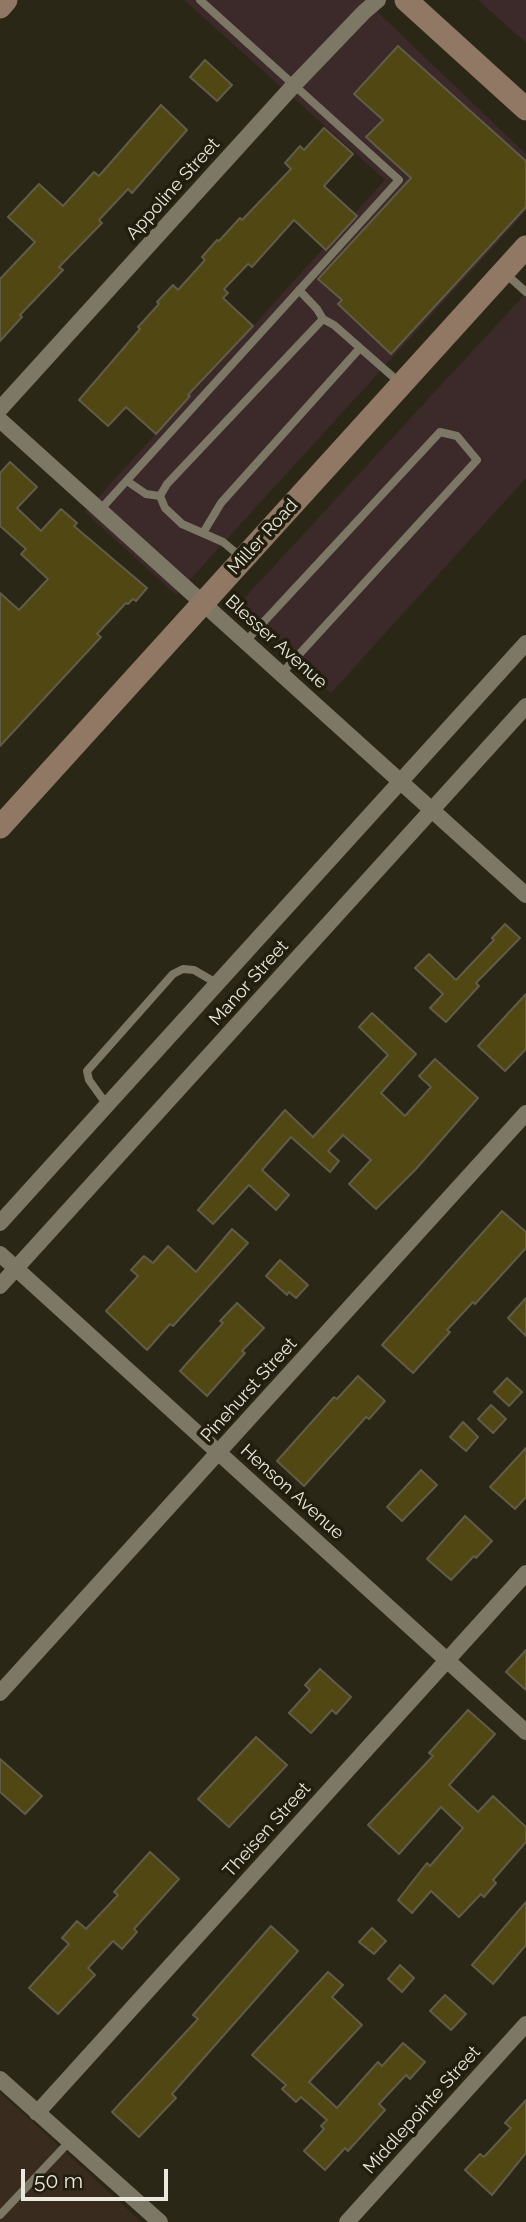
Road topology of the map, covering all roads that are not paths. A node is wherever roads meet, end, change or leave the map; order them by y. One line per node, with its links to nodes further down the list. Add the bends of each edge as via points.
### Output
1 (6, 0): 5 (street)
2 (200, 0): 6 (lane)
3 (378, 0): 6 (street, Appoline Street)
4 (407, 0): 7 (street)
5 (0, 7)
6 (294, 85): 10 (lane, via 399,180); 15 (street, Appoline Street)
7 (526, 109)
8 (526, 247): 9 (street, Miller Road)
9 (503, 272): 11 (lane); 14 (street, Miller Road)
10 (299, 290): 12 (lane); 17 (lane)
11 (526, 292)
12 (323, 319): 13 (lane); 18 (lane)
13 (360, 348): 14 (lane); 20 (lane, via 221,503)
14 (401, 385): 21 (street, Miller Road)
15 (0, 409)
16 (0, 420): 19 (street, Blesser Avenue)
17 (127, 481): 18 (lane, via 146,495); 19 (lane)
18 (160, 496): 20 (lane, via 182,524)
19 (100, 510): 22 (street, Blesser Avenue)
20 (203, 533): 21 (lane)
21 (243, 559): 22 (street, Miller Road)
22 (204, 603): 23 (street, Blesser Avenue); 29 (street, Miller Road)
23 (246, 641): 25 (street, Blesser Avenue); 25 (lane, via 440,432 457,436 477,460)
24 (526, 643): 27 (street, Manor Street)
25 (282, 673): 27 (street, Blesser Avenue)
26 (526, 706): 28 (street, Manor Street)
27 (401, 781): 28 (street, Blesser Avenue); 31 (street, Manor Street)
28 (432, 809): 30 (street, Blesser Avenue); 36 (street, Manor Street)
29 (0, 827)
30 (526, 895)
31 (218, 984): 32 (street, Manor Street); 32 (lane, via 194,970 173,974 87,1071)
32 (107, 1105): 34 (street, Manor Street)
33 (526, 1113): 38 (street, Pinehurst Street)
34 (0, 1223)
35 (0, 1254): 36 (street, Henson Avenue)
36 (16, 1268): 37 (street, Manor Street); 38 (street, Henson Avenue)
37 (0, 1286)
38 (219, 1452): 40 (street, Henson Avenue); 41 (street, Pinehurst Street)
39 (526, 1573): 40 (street, Theisen Street)
40 (447, 1660): 42 (street, Henson Avenue); 45 (street, Theisen Street)
41 (0, 1693)
42 (526, 1732)
43 (526, 2024): 49 (street, Middlepointe Street)
44 (0, 2080): 45 (street)
45 (37, 2113): 46 (street)
46 (69, 2142): 47 (lane); 48 (street)
47 (0, 2215)
48 (160, 2222)
49 (347, 2222)

